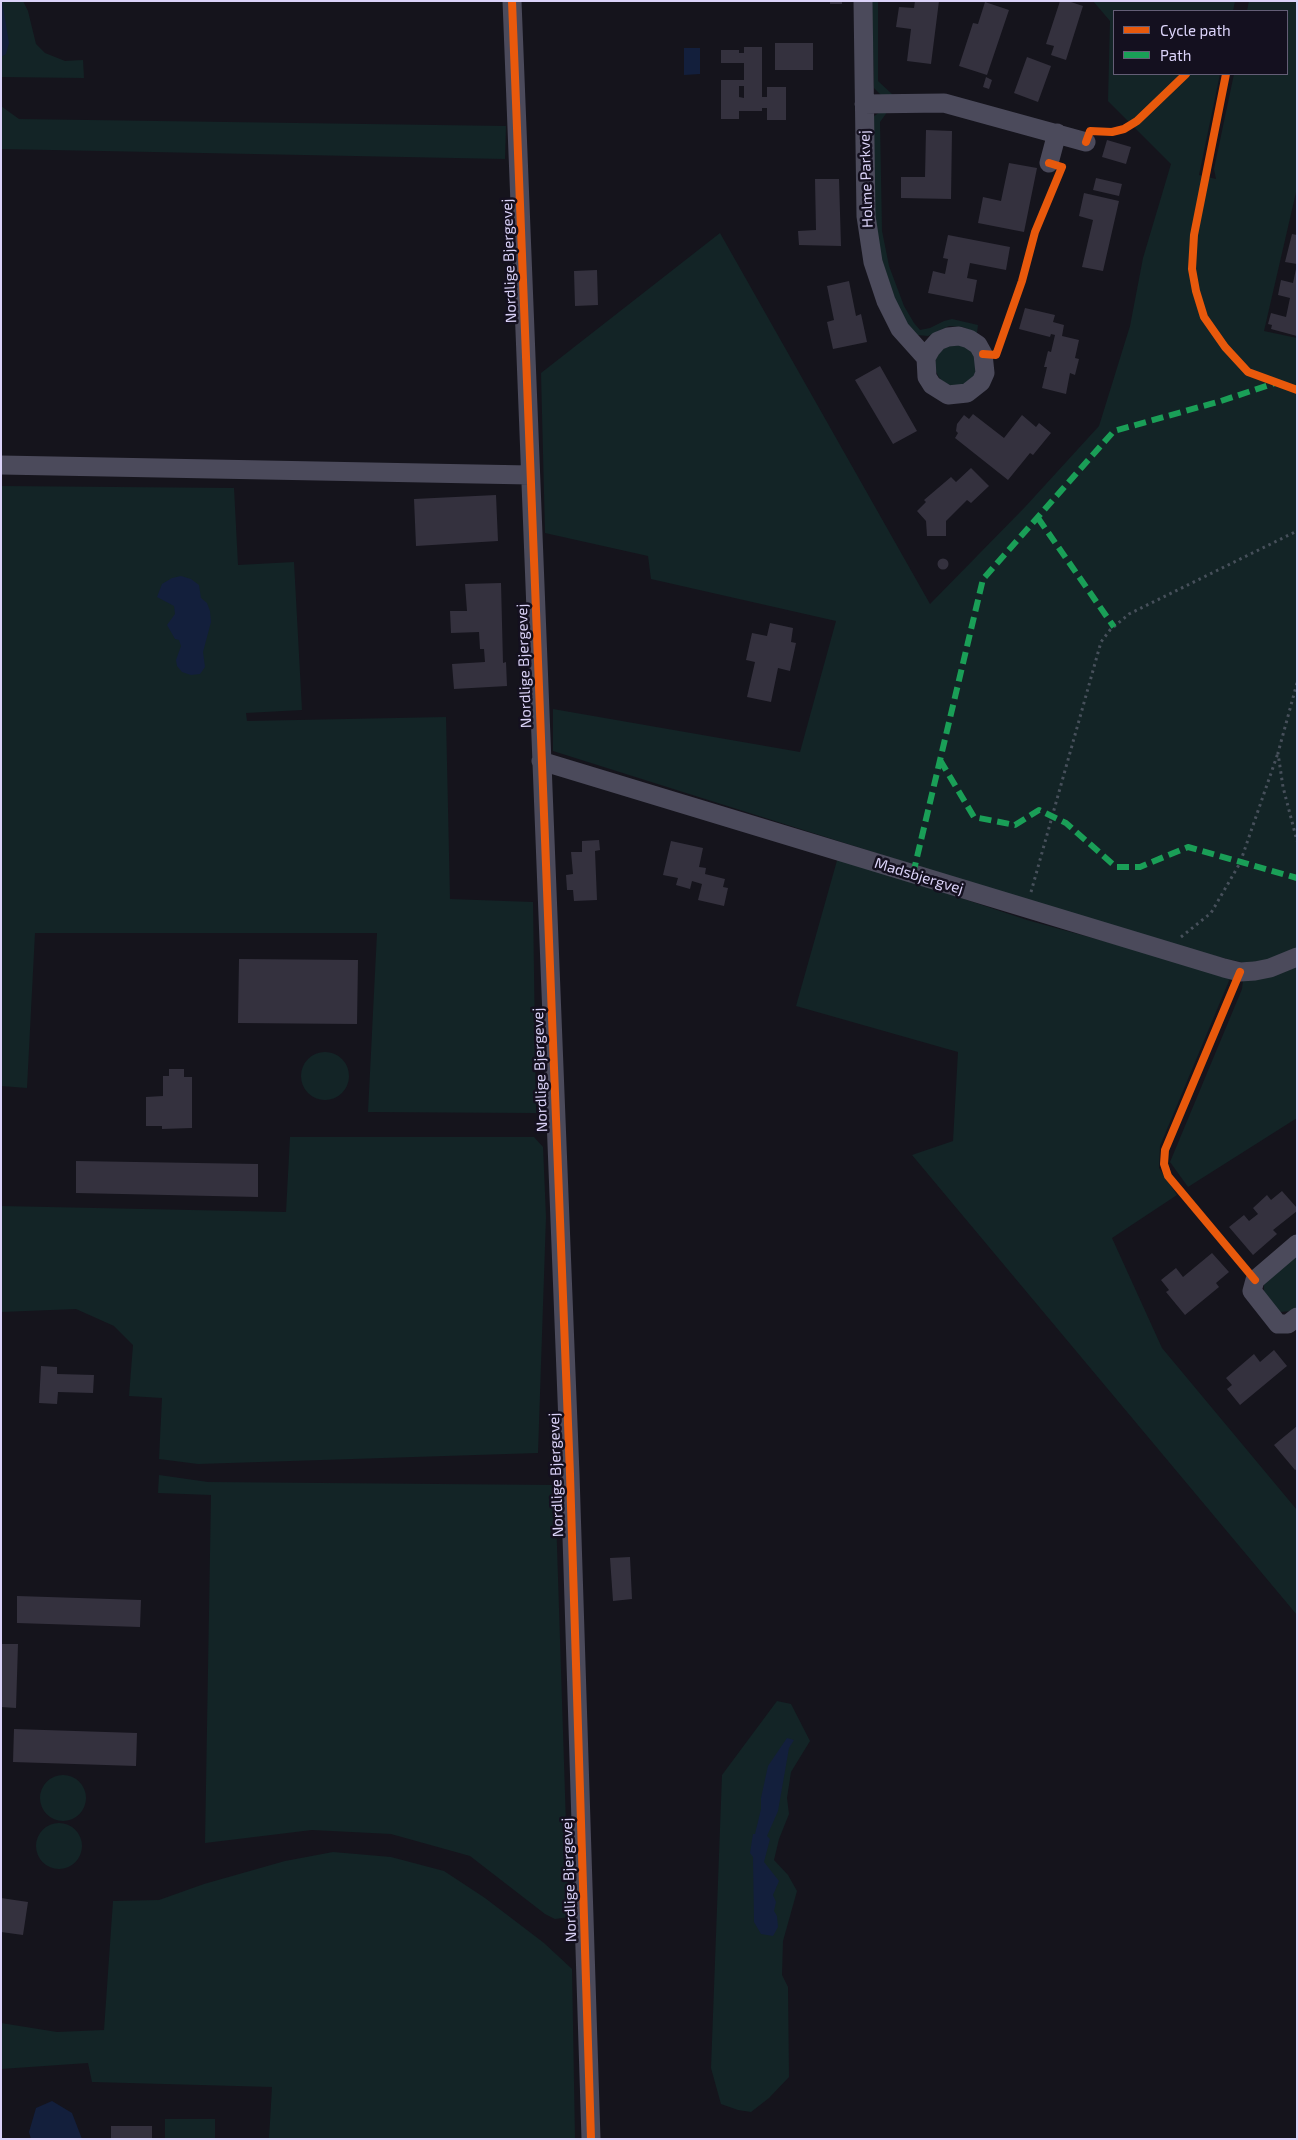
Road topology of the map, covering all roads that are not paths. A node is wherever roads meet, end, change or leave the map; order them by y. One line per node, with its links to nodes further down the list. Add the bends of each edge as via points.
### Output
1 (512, 1): 9 (street, Nordlige Bjergevej)
2 (863, 1): 3 (street, Holme Parkvej)
3 (864, 104): 4 (street, via 944,102); 7 (street, Holme Parkvej, via 866,216 873,262 886,301 900,329)
4 (1057, 134): 5 (street); 6 (street)
5 (1086, 142)
6 (1049, 163)
7 (926, 358)
8 (1, 465): 9 (street)
9 (530, 475): 10 (street, Nordlige Bjergevej)
10 (541, 761): 11 (street, Madsbjergvej, via 1240,972 1270,968); 14 (street, Nordlige Bjergevej, via 570,1474)
11 (1297, 957)
12 (1297, 1244): 13 (street, via 1254,1280 1252,1291 1278,1324 1288,1324)
13 (1297, 1317)
14 (591, 2139)

